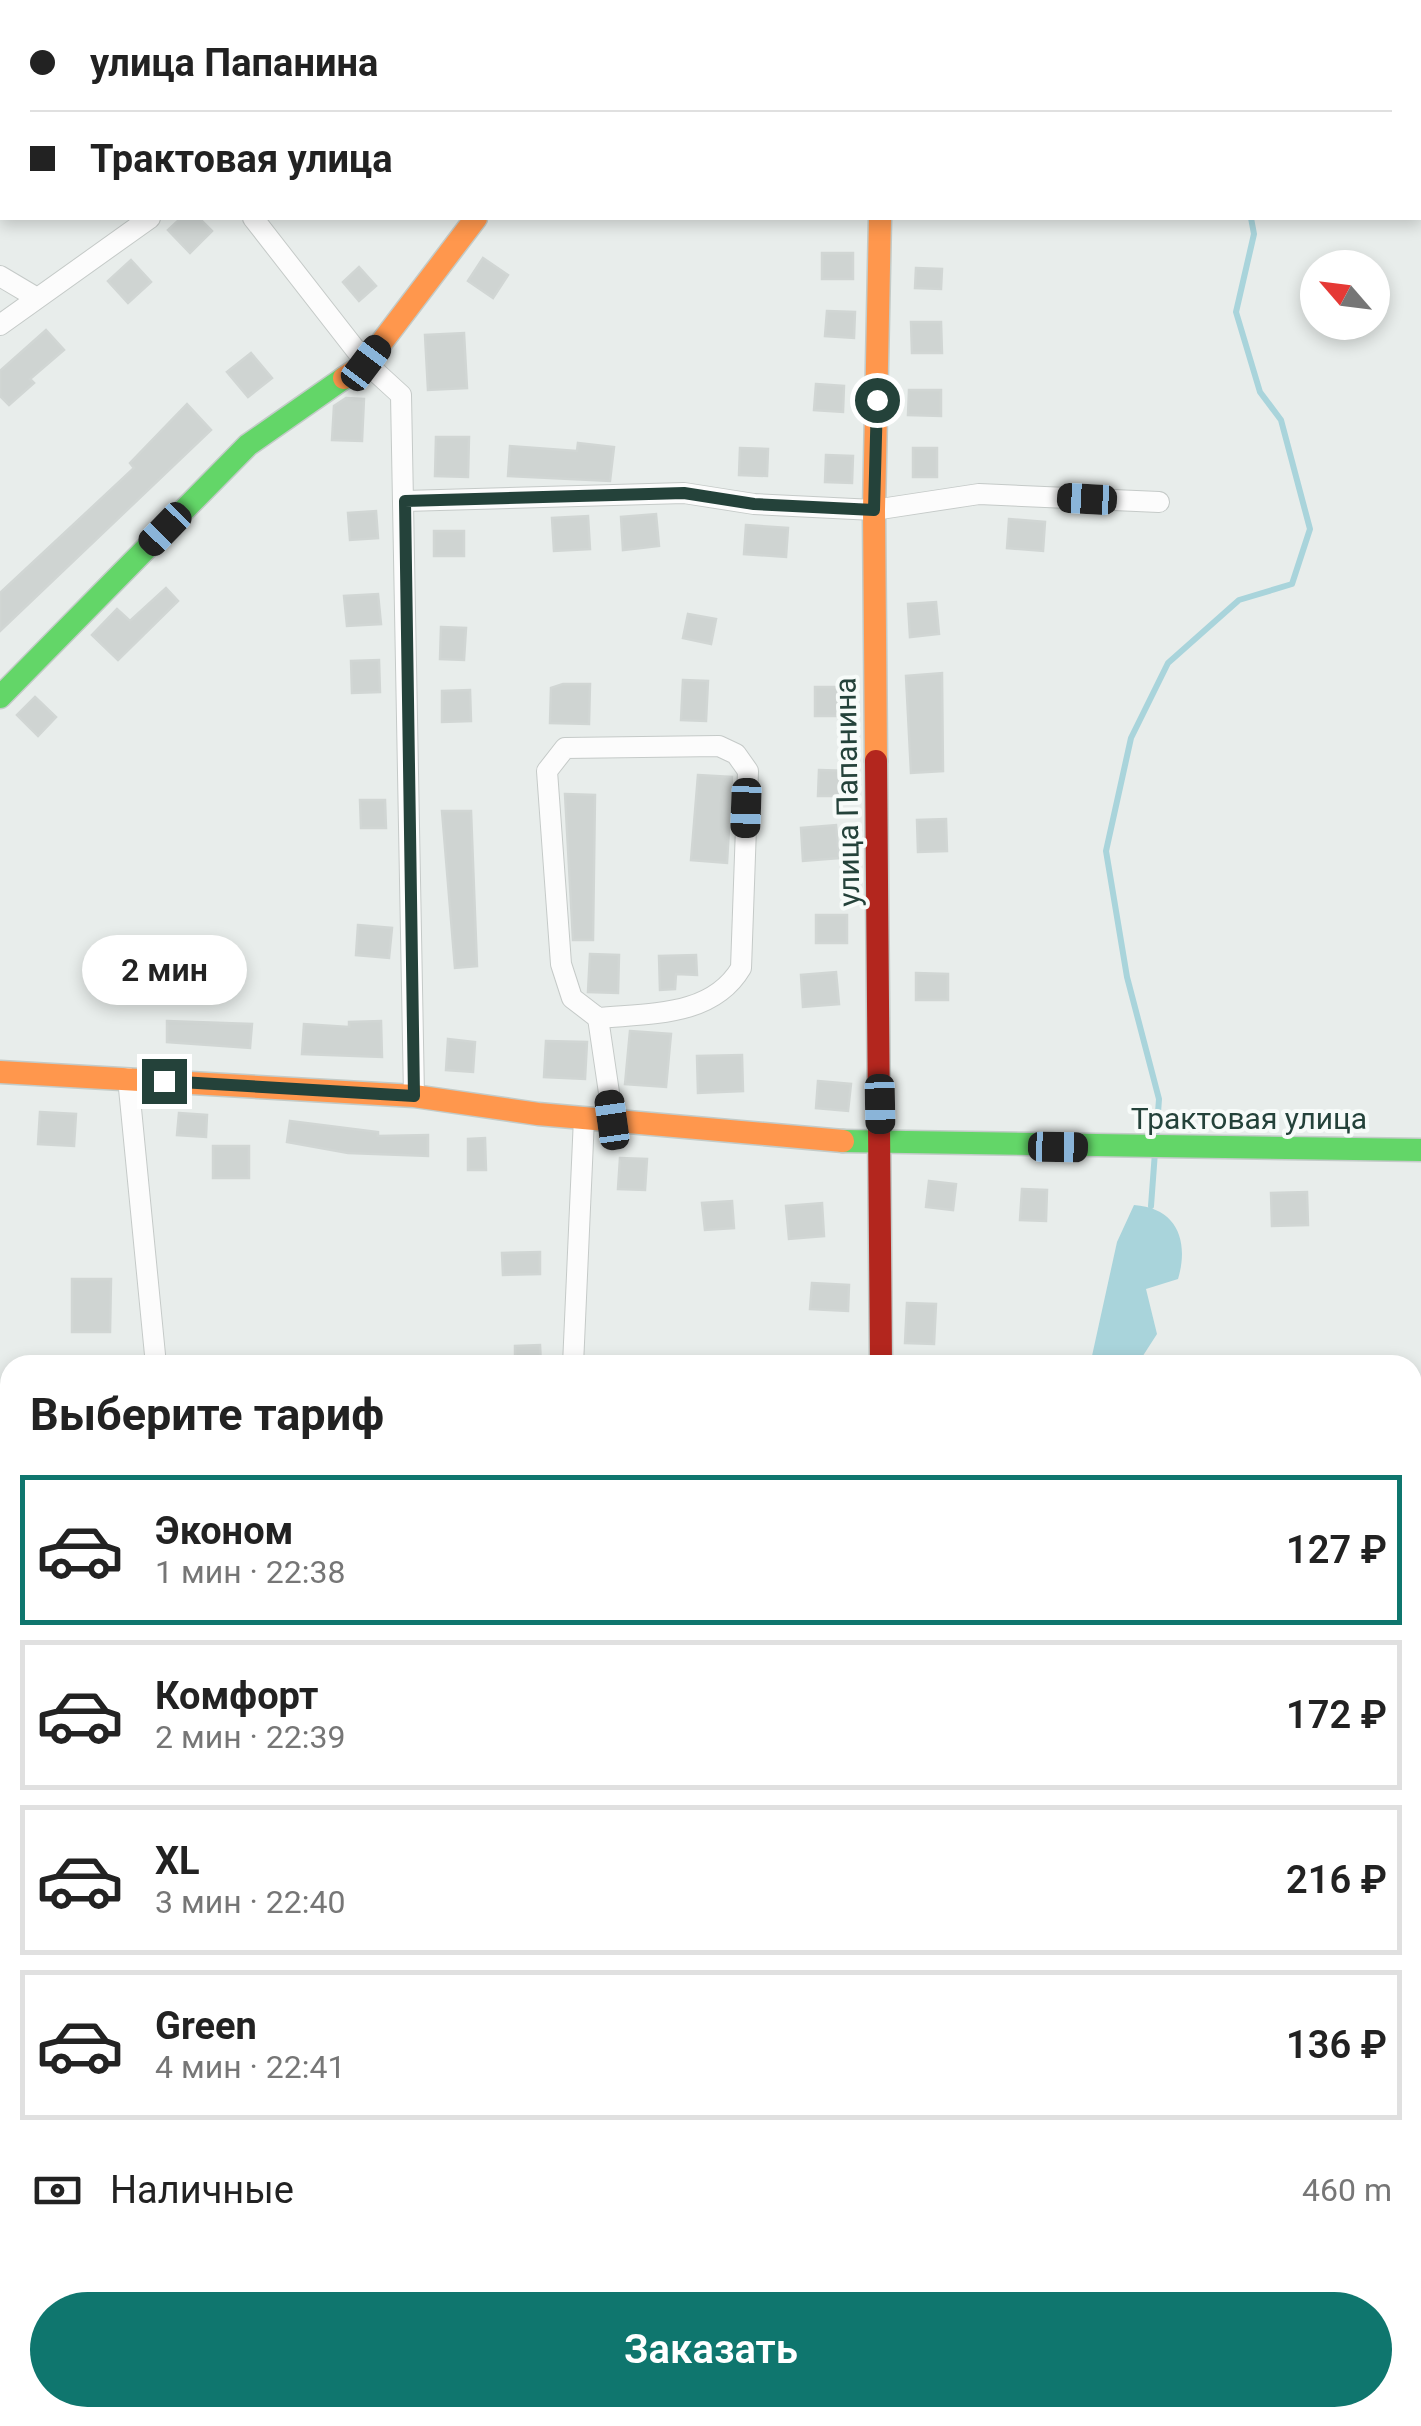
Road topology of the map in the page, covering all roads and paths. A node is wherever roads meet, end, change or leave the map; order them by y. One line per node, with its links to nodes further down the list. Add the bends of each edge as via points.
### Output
1 (147, 220): 6 (street)
2 (255, 220): 8 (street)
3 (474, 220): 8 (street)
4 (880, 220): 11 (street, улица Папанина)
5 (0, 276): 6 (street)
6 (38, 298): 7 (street)
7 (0, 325)
8 (366, 363): 9 (street, via 401,396); 12 (street, via 248,445)
9 (405, 501): 11 (street, via 684,493); 16 (street)
10 (1159, 502): 11 (street, via 979,494)
11 (874, 510): 19 (street, улица Папанина)
12 (0, 697)
13 (598, 1018): 13 (street, via 703,1004 729,989 741,968 748,772 736,754 719,746 565,748 547,770 561,964 572,998); 18 (street)
14 (0, 1072): 15 (street, Трактовая улица)
15 (128, 1078): 16 (street, Трактовая улица); 21 (street)
16 (414, 1096): 17 (street, Трактовая улица)
17 (584, 1118): 18 (street, Трактовая улица); 22 (street)
18 (612, 1120): 19 (street, Трактовая улица)
19 (880, 1144): 20 (street, Трактовая улица); 23 (street, улица Папанина)
20 (1421, 1150)
21 (155, 1355)
22 (574, 1355)
23 (881, 1355)

